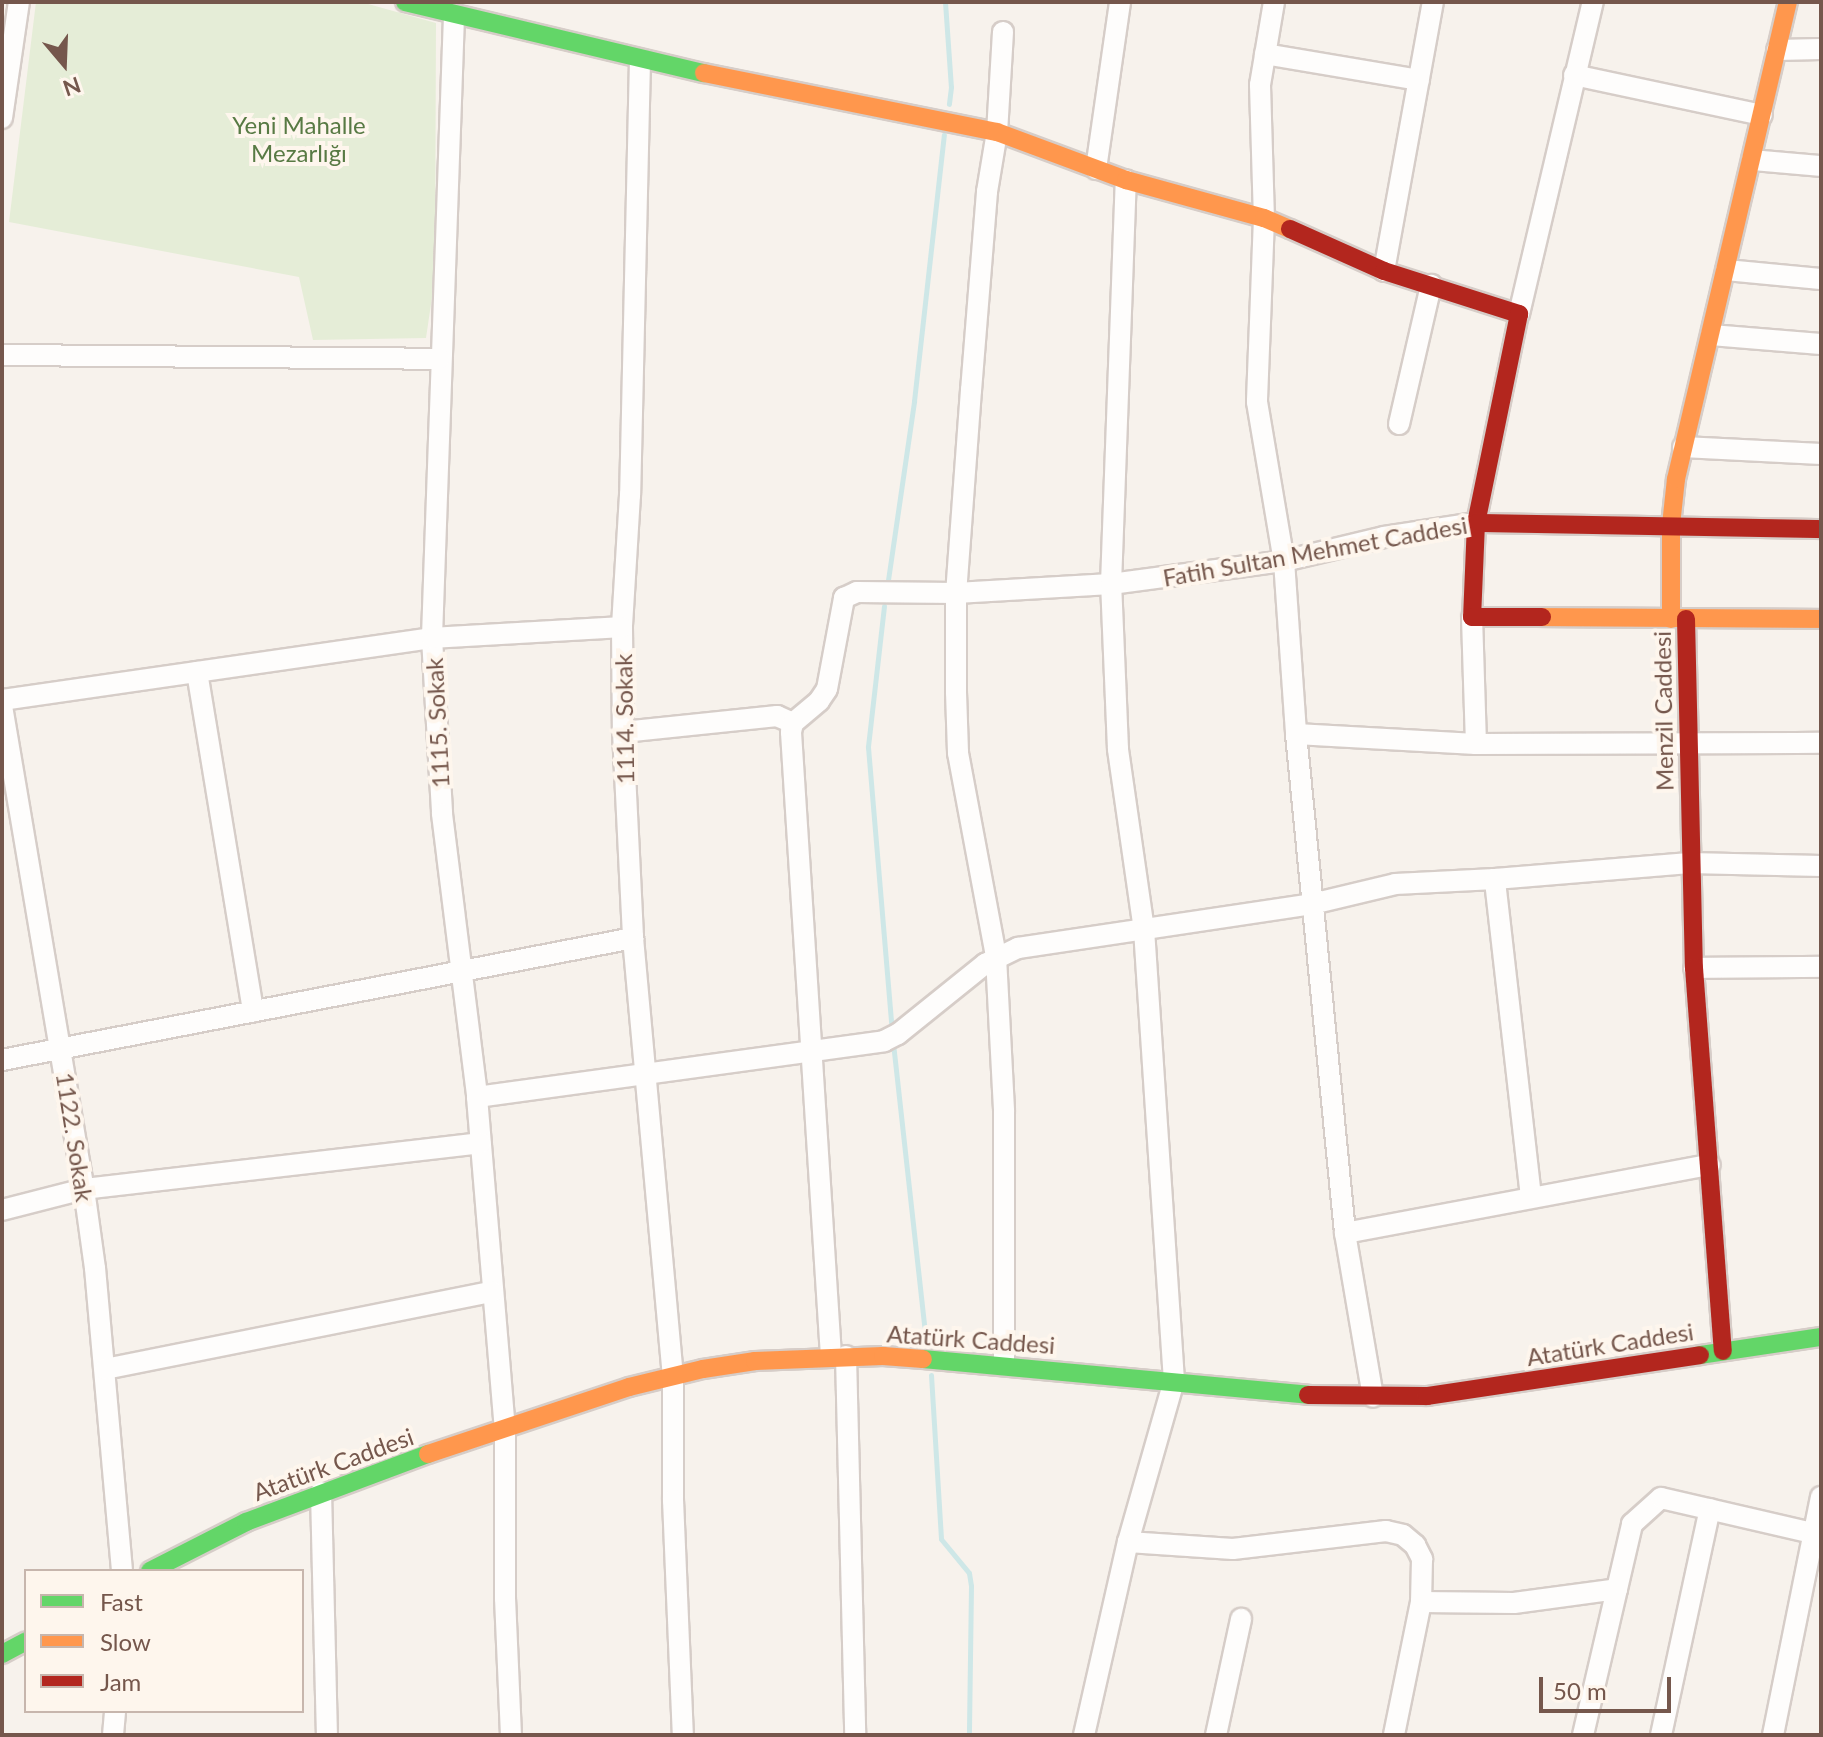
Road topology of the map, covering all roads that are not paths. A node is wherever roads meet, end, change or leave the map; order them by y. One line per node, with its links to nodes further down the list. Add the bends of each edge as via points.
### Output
1 (19, 2): 10 (street)
2 (405, 2): 8 (street)
3 (1120, 2): 22 (street)
4 (1274, 2): 13 (street)
5 (1433, 2): 16 (street)
6 (1593, 2): 15 (street)
7 (1788, 2): 12 (street, Menzil Caddesi)
8 (454, 16): 14 (street); 33 (street, 1115. Sokak)
9 (1003, 32): 19 (street)
10 (7, 43): 18 (street)
11 (1821, 49): 12 (street)
12 (1777, 50): 17 (street, Menzil Caddesi)
13 (1265, 54): 16 (street); 24 (street, via 1260,85)
14 (640, 60): 19 (street); 46 (street, 1114. Sokak)
15 (1574, 75): 17 (street); 29 (street)
16 (1419, 80): 26 (street)
17 (1762, 115): 20 (street, Menzil Caddesi)
18 (2, 118)
19 (997, 132): 22 (street); 42 (street, via 987,192)
20 (1752, 160): 21 (street); 25 (street, Menzil Caddesi)
21 (1821, 166)
22 (1096, 169): 23 (street)
23 (1126, 180): 24 (street); 41 (street)
24 (1264, 218): 26 (street); 40 (street, via 1257,402)
25 (1726, 270): 27 (street); 30 (street, Menzil Caddesi)
26 (1384, 271): 28 (street)
27 (1821, 279)
28 (1431, 285): 29 (street); 34 (street)
29 (1519, 314): 37 (street)
30 (1711, 335): 31 (street); 35 (street, Menzil Caddesi)
31 (1821, 344)
32 (2, 355): 33 (street)
33 (439, 359): 47 (street, 1115. Sokak)
34 (1399, 424)
35 (1683, 447): 36 (street); 38 (street, Menzil Caddesi)
36 (1821, 454)
37 (1476, 523): 38 (street, Fatih Sultan Mehmet Caddesi); 40 (street, Fatih Sultan Mehmet Caddesi, via 1384,537); 43 (street)
38 (1671, 525): 39 (street, Fatih Sultan Mehmet Caddesi); 44 (street, Menzil Caddesi)
39 (1821, 529)
40 (1284, 561): 41 (street, Fatih Sultan Mehmet Caddesi); 52 (street)
41 (1111, 584): 42 (street, Fatih Sultan Mehmet Caddesi); 60 (street, via 1118,749)
42 (956, 593): 50 (street, Fatih Sultan Mehmet Caddesi, via 848,594 841,606 827,689); 62 (street, via 958,753)
43 (1472, 617): 44 (street); 54 (street)
44 (1679, 619): 45 (street); 55 (street, Menzil Caddesi)
45 (1821, 619)
46 (622, 627): 47 (street); 51 (street, 1114. Sokak)
47 (432, 638): 48 (street); 65 (street, 1115. Sokak, via 442,814)
48 (197, 672): 49 (street); 66 (street)
49 (2, 703): 67 (street, 1122. Sokak)
50 (793, 723): 51 (street, via 777,716); 68 (street)
51 (623, 732): 61 (street, 1114. Sokak)
52 (1296, 734): 54 (street); 59 (street)
53 (1821, 743): 55 (street)
54 (1476, 744): 55 (street)
55 (1688, 744): 56 (street, Menzil Caddesi)
56 (1689, 863): 57 (street); 58 (street); 64 (street, Menzil Caddesi)
57 (1821, 866)
58 (1495, 879): 59 (street, via 1395,884); 75 (street)
59 (1312, 904): 60 (street); 77 (street)
60 (1144, 930): 62 (street, via 1018,948); 85 (street)
61 (633, 938): 65 (street); 70 (street, 1114. Sokak)
62 (996, 957): 68 (street, via 888,1039); 82 (street, via 1004,1112)
63 (1821, 967): 64 (street)
64 (1694, 968): 73 (street, Menzil Caddesi)
65 (462, 972): 66 (street); 71 (street, 1115. Sokak)
66 (253, 1011): 67 (street)
67 (60, 1047): 69 (street); 74 (street, 1122. Sokak)
68 (809, 1052): 70 (street); 81 (street)
69 (2, 1060)
70 (645, 1075): 71 (street); 84 (street, 1114. Sokak)
71 (477, 1097): 72 (street, 1115. Sokak)
72 (480, 1143): 74 (street); 78 (street, 1115. Sokak)
73 (1710, 1165): 75 (street); 80 (street, Menzil Caddesi)
74 (84, 1189): 76 (street); 83 (street, 1122. Sokak)
75 (1531, 1197): 77 (street)
76 (2, 1210)
77 (1345, 1233): 86 (street)
78 (492, 1292): 83 (street); 87 (street, 1115. Sokak)
79 (1821, 1337): 80 (street, Atatürk Caddesi)
80 (1723, 1351): 86 (street, Atatürk Caddesi, via 1427,1396)
81 (838, 1356): 82 (street, Atatürk Caddesi); 84 (street, Atatürk Caddesi, via 755,1361); 105 (street)
82 (1004, 1364): 85 (street, Atatürk Caddesi)
83 (105, 1369): 93 (street, 1122. Sokak)
84 (673, 1376): 87 (street, Atatürk Caddesi); 104 (street, 1114. Sokak)
85 (1174, 1381): 86 (street, Atatürk Caddesi, via 1284,1394); 92 (street)
86 (1373, 1397)
87 (505, 1427): 88 (street, Atatürk Caddesi); 103 (street, 1115. Sokak)
88 (321, 1492): 94 (street, Atatürk Caddesi, via 246,1522); 102 (street)
89 (1821, 1497): 91 (street)
90 (1710, 1509): 91 (street); 95 (street, via 1661,1498 1632,1524); 110 (street)
91 (1818, 1534): 111 (street)
92 (1128, 1542): 96 (street, via 1233,1549 1386,1531 1403,1535 1422,1559); 106 (street)
93 (122, 1569)
94 (154, 1569)
95 (1617, 1589): 96 (street, via 1514,1603); 109 (street)
96 (1421, 1602): 108 (street)
97 (1241, 1619): 107 (street)
98 (24, 1642): 99 (street)
99 (2, 1654)
100 (115, 1713): 101 (street)
101 (113, 1735)
102 (327, 1735)
103 (511, 1735)
104 (683, 1735)
105 (855, 1735)
106 (1084, 1735)
107 (1216, 1735)
108 (1394, 1735)
109 (1583, 1735)
110 (1661, 1735)
111 (1773, 1735)

